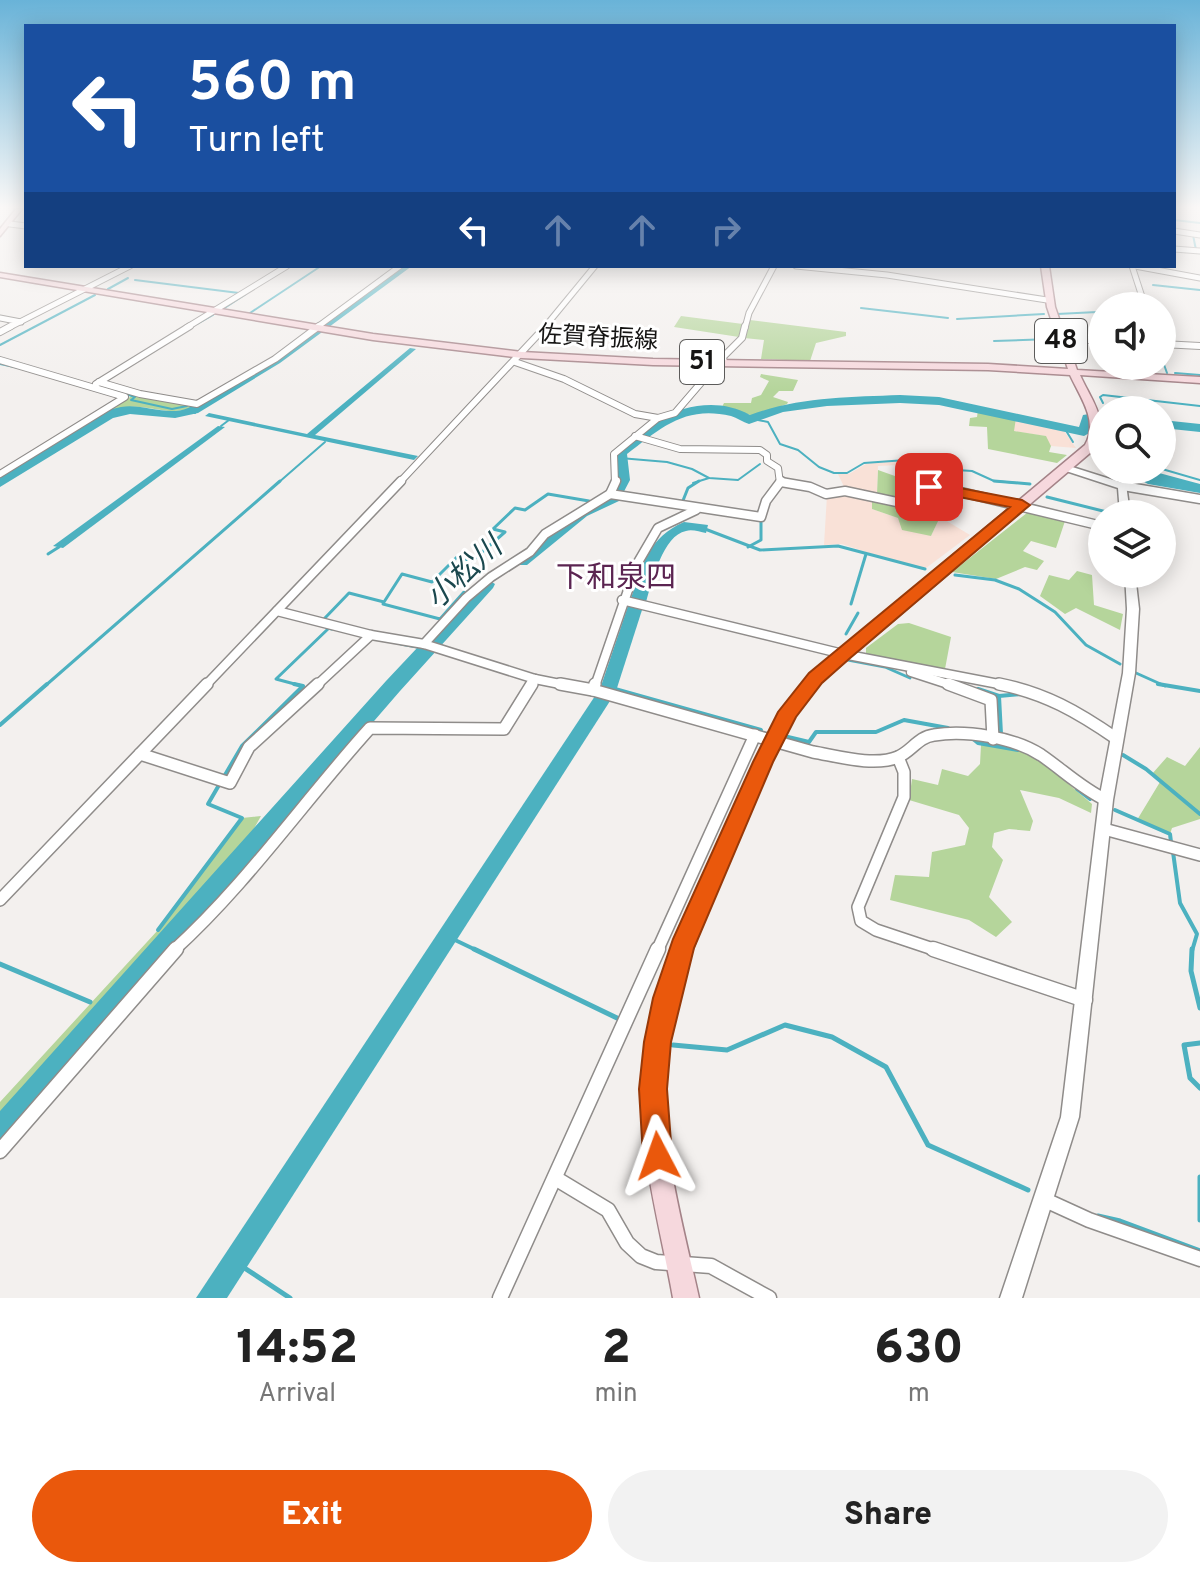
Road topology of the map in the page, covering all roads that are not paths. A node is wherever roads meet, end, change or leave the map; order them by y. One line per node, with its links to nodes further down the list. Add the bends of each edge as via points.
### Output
1 (123, 270): 12 (street)
2 (281, 270): 15 (street)
3 (395, 270): 19 (street)
4 (592, 270): 25 (street)
5 (772, 270): 27 (street, via 742,338)
6 (832, 270): 14 (street)
7 (1045, 270): 14 (main road, 48)
8 (1134, 270): 13 (street)
9 (1149, 270): 11 (street)
10 (0, 275): 12 (main road, 佐賀脊振線 / 51)
11 (1200, 278)
12 (86, 289): 15 (main road, 佐賀脊振線 / 51); 18 (street)
13 (1141, 292)
14 (1047, 300): 17 (main road, 48)
15 (215, 311): 19 (main road, 佐賀脊振線 / 51); 30 (street)
16 (0, 318): 18 (street)
17 (1053, 321): 21 (street); 28 (main road, 48)
18 (18, 323): 20 (street)
19 (317, 328): 25 (main road, 佐賀脊振線 / 51); 30 (street, via 197,404)
20 (0, 332)
21 (1076, 340): 22 (street); 28 (street, via 1079,357)
22 (1088, 340)
23 (1176, 345): 24 (street)
24 (1200, 346)
25 (518, 359): 27 (main road, 佐賀脊振線 / 51); 31 (street, via 635,414); 45 (street)
26 (0, 360): 30 (street)
27 (721, 363): 28 (main road, 佐賀脊振線 / 51); 31 (street, via 675,413)
28 (1072, 366): 29 (main road, 佐賀脊振線 / 51); 33 (main road, 48, via 1097,432)
29 (1200, 380)
30 (99, 384): 34 (street, via 125,397)
31 (658, 418): 32 (street)
32 (635, 436): 35 (street, via 683,449 760,450 778,468); 37 (street, via 614,454 616,481)
33 (1066, 468): 36 (street); 40 (main road, 48)
34 (0, 474)
35 (781, 482): 40 (street, via 920,507 929,487 936,486); 41 (street, via 761,517)
36 (1123, 486): 38 (street); 39 (street)
37 (610, 494): 41 (street); 47 (street, via 545,534 530,552 466,598)
38 (1200, 499)
39 (1124, 500)
40 (1022, 505): 42 (street); 48 (main road, 48)
41 (698, 509): 44 (street, via 658,528 637,564)
42 (1088, 522)
43 (1131, 588): 54 (street, via 1129,673)
44 (632, 603): 48 (street); 51 (street)
45 (277, 611): 46 (street); 55 (street)
46 (371, 635): 47 (street); 55 (street, via 249,747 230,783)
47 (429, 647): 50 (street)
48 (843, 654): 49 (street); 52 (main road, 48)
49 (899, 666): 53 (street, via 987,696); 54 (street, via 1032,690 1069,706)
50 (535, 679): 51 (street); 62 (street, via 504,729 370,728)
51 (602, 692): 52 (street)
52 (764, 738): 56 (street, via 847,758); 63 (street); 66 (main road, 48, via 682,948 657,1042 653,1089 658,1156)
53 (993, 739): 56 (street, via 928,736); 57 (street, via 1030,748)
54 (1117, 739): 57 (street)
55 (140, 754): 60 (street)
56 (898, 757): 61 (street, via 904,797 858,907 861,921)
57 (1106, 800): 58 (street)
58 (1104, 829): 59 (street); 61 (street)
59 (1200, 855)
60 (0, 900)
61 (1085, 1000): 64 (street, via 1070,1117)
62 (0, 1151)
63 (555, 1178): 66 (street, via 612,1214 623,1239 640,1256); 67 (street)
64 (1043, 1199): 65 (street); 70 (street)
65 (1200, 1259)
66 (679, 1266): 68 (main road, 48); 69 (street, via 698,1263 714,1268)
67 (500, 1298)
68 (686, 1298)
69 (769, 1298)
70 (1011, 1298)

